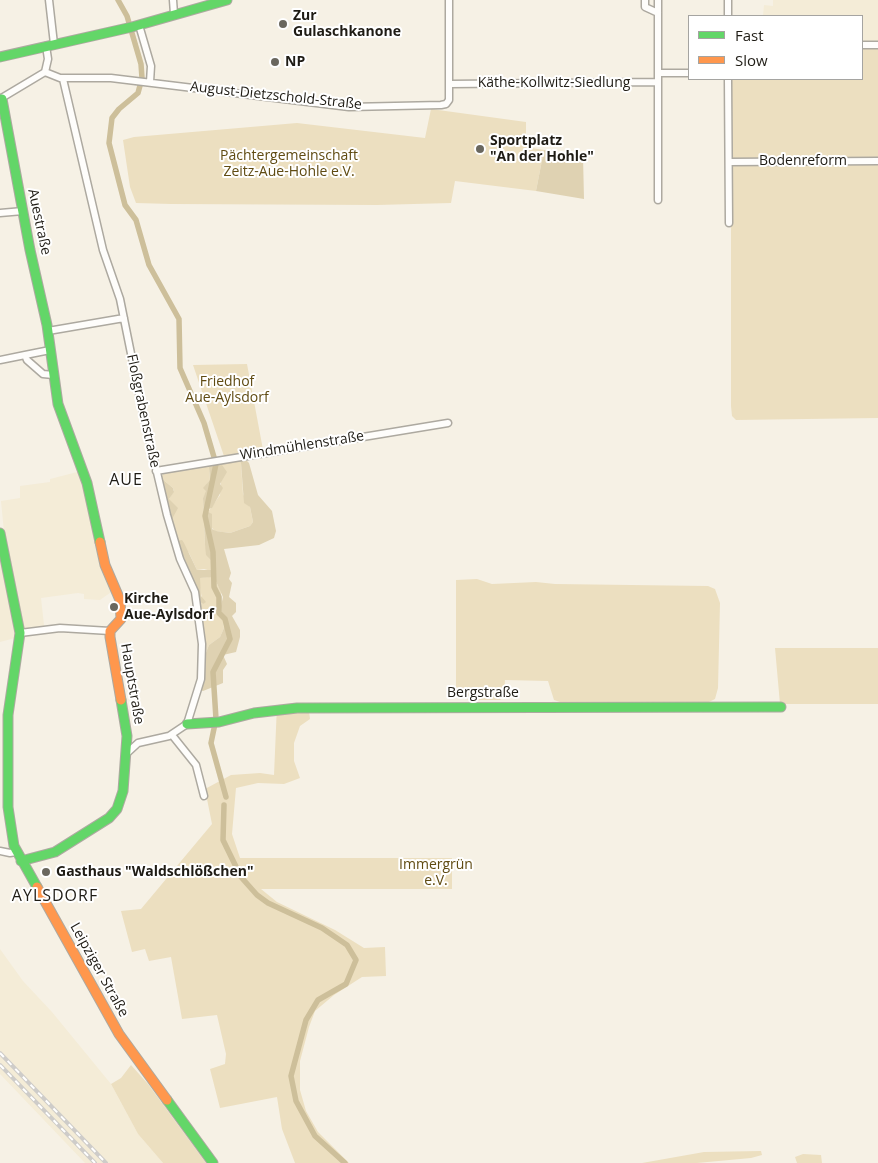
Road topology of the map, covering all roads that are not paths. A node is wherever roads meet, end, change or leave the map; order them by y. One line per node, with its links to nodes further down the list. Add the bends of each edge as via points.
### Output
1 (48, 0): 12 (street)
2 (173, 0): 9 (street)
3 (227, 0): 9 (street)
4 (449, 0): 23 (street, August-Dietzschold-Straße)
5 (645, 0): 8 (street, via 645,7)
6 (658, 0): 8 (street)
7 (728, 0): 10 (street)
8 (658, 13): 17 (street)
9 (174, 14): 11 (street)
10 (728, 15)
11 (132, 26): 12 (street); 21 (street, via 151,66)
12 (50, 45): 15 (street); 16 (street)
13 (863, 45): 14 (street)
14 (878, 45)
15 (0, 57)
16 (45, 72): 19 (street); 24 (street, Auestraße)
17 (658, 72): 18 (street); 22 (street)
18 (688, 72)
19 (63, 79): 21 (street); 31 (street, Floßgrabenstraße, via 102,244)
20 (728, 80): 26 (street)
21 (145, 81): 23 (street, August-Dietzschold-Straße, via 348,107 446,104)
22 (658, 82): 23 (street, Käthe-Kollwitz-Siedlung); 27 (street)
23 (450, 84)
24 (1, 99): 28 (street, Auestraße)
25 (878, 161): 26 (street, Bodenreform)
26 (729, 162): 30 (street)
27 (658, 200)
28 (23, 211): 29 (street); 32 (street, Auestraße)
29 (0, 213)
30 (729, 224)
31 (124, 318): 32 (street); 38 (street, Floßgrabenstraße)
32 (48, 331): 33 (street, Auestraße)
33 (50, 350): 34 (street); 36 (street, Hauptstraße)
34 (25, 355): 35 (street); 36 (street, via 43,374)
35 (0, 360)
36 (53, 376): 40 (street, Hauptstraße, via 59,408 87,483 104,562 118,595 120,621)
37 (448, 423): 38 (street, Windmühlenstraße)
38 (156, 471): 43 (street, Floßgrabenstraße, via 175,542 198,606 202,666)
39 (0, 533): 41 (street, Leipziger Straße)
40 (110, 631): 41 (street, via 60,628); 45 (street, Hauptstraße)
41 (20, 632): 48 (street, Leipziger Straße, via 8,708)
42 (781, 707): 43 (street, Bergstraße, via 296,708)
43 (187, 724): 44 (street)
44 (172, 735): 46 (street); 49 (street, via 196,765)
45 (127, 736): 46 (street); 47 (street, Hauptstraße)
46 (138, 743): 47 (street)
47 (126, 754): 52 (street, Hauptstraße, via 122,797 115,813 55,852)
48 (4, 778): 51 (street, Leipziger Straße)
49 (204, 796)
50 (0, 851): 51 (street)
51 (16, 852): 52 (street, Leipziger Straße)
52 (21, 861): 53 (street, Leipziger Straße, via 122,1039)
53 (213, 1163)

